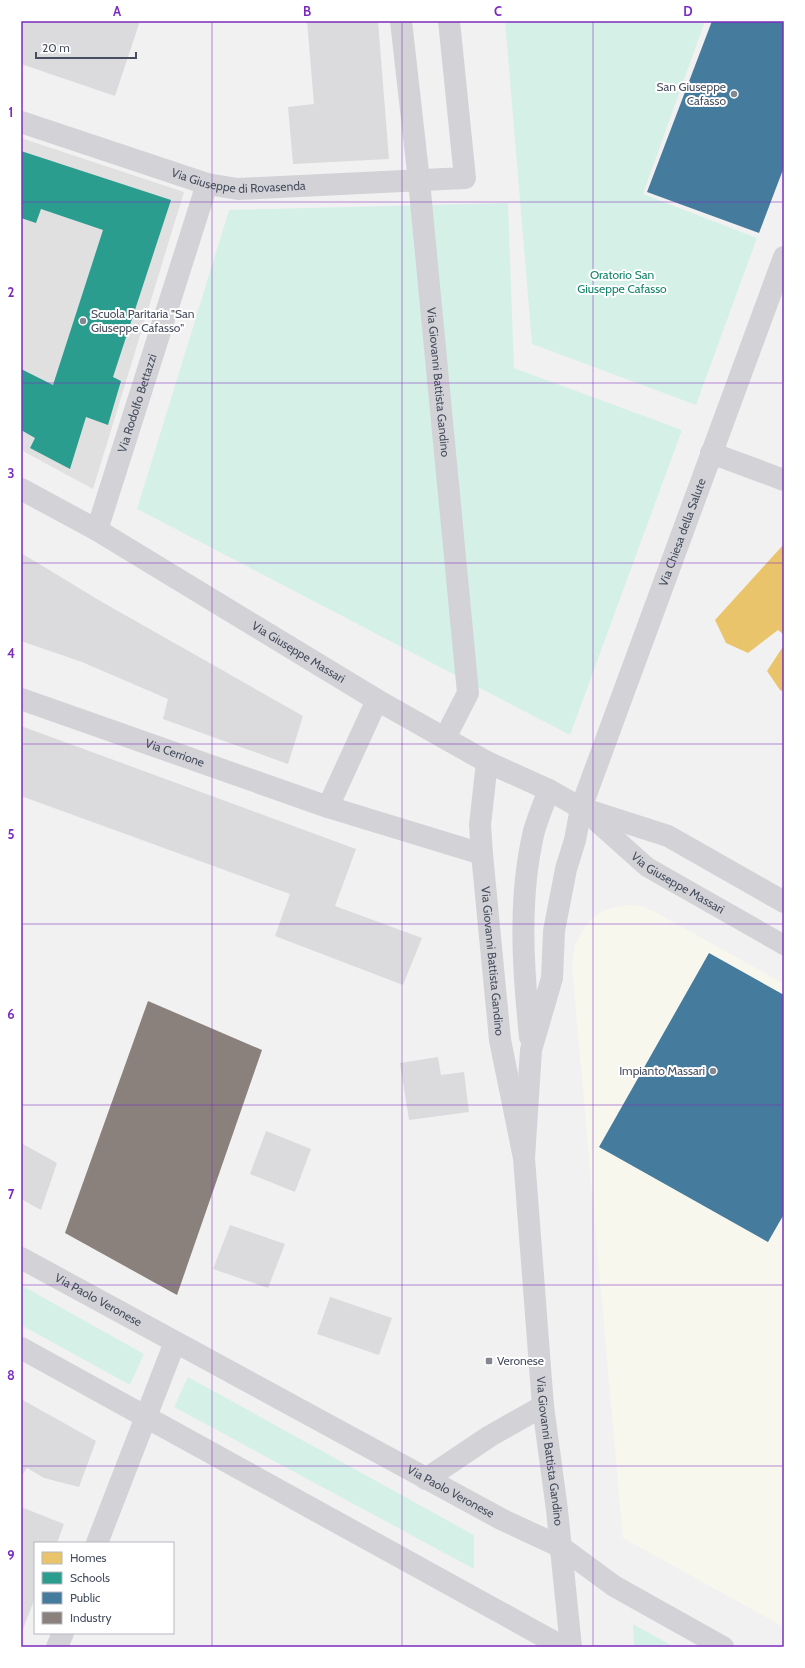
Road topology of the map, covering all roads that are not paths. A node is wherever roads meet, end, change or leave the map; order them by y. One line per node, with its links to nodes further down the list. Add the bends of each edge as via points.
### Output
1 (401, 21): 4 (street, Via Giovanni Battista Gandino)
2 (448, 21): 4 (street, Via Giuseppe di Rovasenda, via 465,178)
3 (21, 122): 5 (street, Via Giuseppe di Rovasenda)
4 (419, 181): 5 (street, Via Giuseppe di Rovasenda, via 238,189); 13 (street, Via Giovanni Battista Gandino, via 468,693)
5 (207, 184): 10 (street, Via Rodolfo Bettazzi)
6 (784, 257): 7 (street, Via Chiesa della Salute)
7 (711, 453): 8 (street); 17 (street, Via Chiesa della Salute)
8 (784, 480)
9 (21, 489): 10 (street, Via Giuseppe Massari)
10 (97, 530): 12 (street, Via Giuseppe Massari)
11 (21, 699): 16 (street, Via Cerrione)
12 (377, 700): 13 (street, Via Giuseppe Massari); 16 (street)
13 (445, 738): 14 (street, Via Giuseppe Massari)
14 (487, 762): 15 (street, Via Giuseppe Massari); 18 (street, Via Giovanni Battista Gandino, via 480,825)
15 (548, 790): 17 (street, Via Giuseppe Massari); 21 (street, via 535,830 528,867 524,912 523,951)
16 (328, 807): 18 (street, Via Cerrione)
17 (581, 808): 19 (street, Via Giuseppe Massari, via 668,836); 20 (lane, Via Giuseppe Massari, via 647,867); 21 (street, Via Giovanni Battista Gandino, via 554,931 552,978)
18 (482, 854): 22 (street, Via Giovanni Battista Gandino, via 500,1040)
19 (784, 902)
20 (784, 945)
21 (531, 1050): 22 (street, Via Giovanni Battista Gandino)
22 (524, 1158): 26 (street, Via Giovanni Battista Gandino)
23 (21, 1258): 24 (street, Via Paolo Veronese)
24 (175, 1342): 27 (street); 28 (street, Via Paolo Veronese)
25 (21, 1348): 27 (street)
26 (543, 1406): 28 (street, via 484,1440); 30 (street, Via Giovanni Battista Gandino)
27 (145, 1416): 29 (street); 33 (street)
28 (426, 1479): 30 (street, Via Paolo Veronese)
29 (97, 1542)
30 (561, 1547): 34 (street, Via Giovanni Battista Gandino); 35 (street, Via Paolo Veronese, via 614,1586)
31 (62, 1634): 32 (street)
32 (57, 1647)
33 (563, 1647)
34 (571, 1647)
35 (723, 1647)

